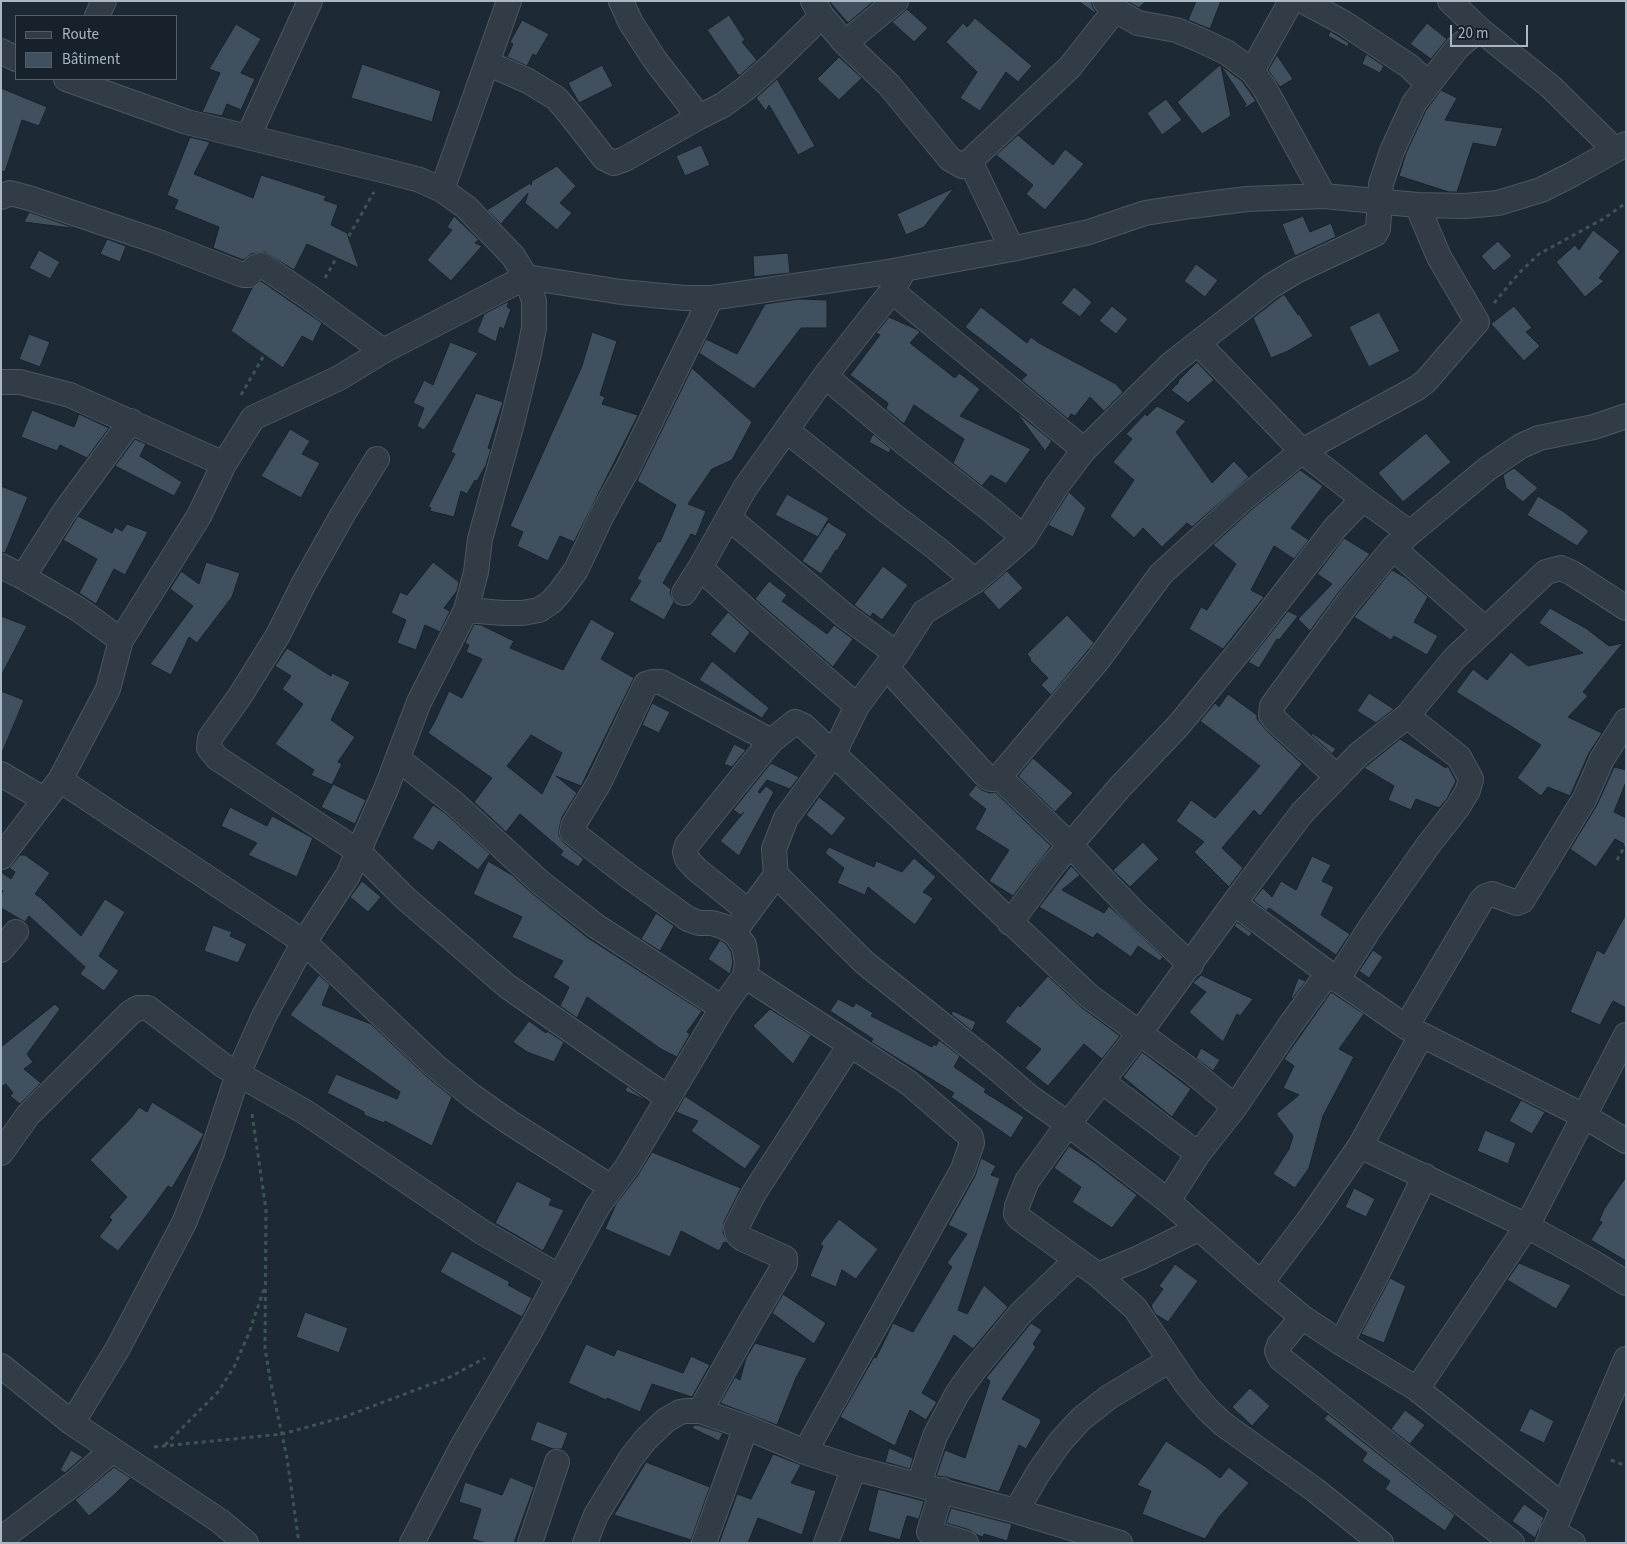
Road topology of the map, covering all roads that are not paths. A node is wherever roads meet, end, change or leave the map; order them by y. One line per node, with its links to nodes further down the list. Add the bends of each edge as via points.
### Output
1 (104, 1): 11 (street)
2 (310, 1): 21 (street)
3 (510, 1): 16 (street)
4 (621, 1): 20 (street, via 655,60)
5 (896, 1): 13 (street)
6 (1291, 1): 17 (street)
7 (1303, 1): 19 (street, via 1344,23 1409,66)
8 (1450, 1): 12 (street)
9 (1110, 6): 17 (street, via 1138,23 1176,30 1198,39 1226,52); 23 (street, via 1070,67)
10 (818, 9): 13 (street); 20 (street, via 772,65 723,105)
11 (97, 15)
12 (1479, 29): 19 (street, via 1457,48); 22 (street)
13 (845, 43): 23 (street, via 888,85 950,159 962,166)
14 (1, 51): 15 (street)
15 (15, 58)
16 (487, 64): 20 (street, via 528,81 556,98 604,158 614,163 625,160); 24 (street)
17 (1252, 71): 25 (street)
18 (71, 80): 21 (street, via 187,122)
19 (1428, 84): 27 (street, via 1414,102 1392,151 1381,184)
20 (699, 117)
21 (248, 137): 24 (street, via 411,177)
22 (1620, 147): 28 (street, via 1541,190 1498,202 1465,206)
23 (970, 161): 29 (street)
24 (442, 190): 31 (street, via 466,207 513,256)
25 (1324, 196): 27 (street); 29 (street, via 1248,199 1144,213 1089,232)
26 (1, 197): 35 (street, via 10,193 29,198 243,275 249,275 255,267 262,265)
27 (1380, 201): 28 (street); 34 (street, via 1375,234 1271,286)
28 (1417, 205): 42 (street, via 1439,257 1477,322 1417,388)
29 (1012, 249): 30 (street)
30 (905, 269): 32 (street); 33 (street)
31 (526, 277): 33 (street, via 621,292); 35 (street); 55 (street, via 534,302 534,328 480,539)
32 (892, 291): 36 (street); 41 (street)
33 (711, 298): 55 (street, via 576,570 560,592 539,610 503,613)
34 (1198, 343): 41 (street, via 1171,364); 42 (street)
35 (383, 351): 44 (street, via 339,378 253,418)
36 (825, 376): 40 (street); 47 (street)
37 (1, 382): 39 (street, via 20,382 70,395)
38 (1626, 416): 48 (street, via 1539,438 1521,446 1487,468)
39 (131, 421): 44 (street); 51 (street, via 65,511)
40 (786, 430): 46 (street, via 744,488); 52 (street)
41 (1084, 450): 47 (street)
42 (1302, 450): 45 (street); 67 (street, via 1161,574 1098,660)
43 (377, 459): 71 (street, via 303,585 278,635 208,745 217,758)
44 (224, 464): 57 (street, via 199,516)
45 (1363, 499): 48 (street); 70 (street, via 1324,541 1178,726)
46 (728, 518): 50 (street); 58 (street, via 844,615)
47 (1024, 538): 52 (street)
48 (1402, 541): 56 (street); 66 (street, via 1349,601 1272,706 1271,715 1277,722)
49 (1, 566): 51 (street)
50 (700, 568): 53 (street); 59 (street)
51 (23, 577): 57 (street, via 78,609)
52 (975, 581): 58 (street, via 924,612)
53 (684, 593)
54 (1626, 608): 56 (street, via 1561,568 1546,572)
55 (466, 610): 64 (street, via 419,702)
56 (1486, 629): 60 (street, via 1454,659)
57 (121, 640): 68 (street, via 108,689)
58 (892, 660): 59 (street); 67 (street, via 987,777)
59 (857, 706): 63 (street)
60 (1408, 716): 66 (street); 83 (street, via 1459,757 1471,779 1468,790)
61 (1626, 722): 85 (street, via 1602,759 1585,798 1522,901 1517,903 1492,894 1481,901)
62 (771, 741): 63 (street, via 798,722); 75 (street, via 699,830 686,852 687,860 696,869); 78 (street, via 661,682 646,684 599,783 572,828 576,836 688,919 717,924)
63 (834, 754): 73 (street, via 786,818 774,849); 76 (street)
64 (398, 759): 71 (street); 84 (street, via 454,803 524,869 589,921)
65 (1, 774): 69 (street)
66 (1336, 776): 74 (street, via 1302,813)
67 (999, 777): 70 (street)
68 (60, 780): 69 (street); 79 (street)
69 (45, 800): 72 (street)
70 (1070, 845): 76 (street); 81 (street)
71 (359, 852): 79 (street, via 348,875); 91 (street, via 405,898 507,986)
72 (1, 857)
73 (776, 875): 75 (street); 94 (street, via 865,963 1031,1098)
74 (1234, 903): 81 (street); 83 (street)
75 (749, 912): 78 (street)
76 (1010, 923): 86 (street, via 1090,996)
77 (16, 932): 80 (street)
78 (734, 932): 82 (street, via 744,945)
79 (304, 942): 89 (street, via 264,1016); 100 (street, via 435,1066 472,1096)
80 (1, 950)
81 (1190, 965): 86 (street)
82 (745, 976): 84 (street); 88 (street)
83 (1332, 977): 85 (street); 92 (street, via 1291,1024)
84 (722, 1008): 91 (street)
85 (1414, 1032): 93 (street); 96 (street)
86 (1139, 1034): 90 (street); 92 (street, via 1194,1073)
87 (1626, 1035): 93 (street)
88 (850, 1045): 115 (street, via 754,1193 736,1228 743,1239 785,1258 785,1264); 119 (street, via 916,1089 971,1137 972,1143 963,1169)
89 (236, 1079): 97 (street, via 151,1009 138,1008 28,1115); 106 (street, via 305,1112 482,1232); 116 (street, via 212,1154 184,1222 118,1348)
90 (1103, 1082): 94 (street); 98 (street)
91 (668, 1098): 100 (street)
92 (1235, 1108): 98 (street)
93 (1584, 1116): 95 (street); 102 (street)
94 (1068, 1124): 101 (street); 104 (street, via 1027,1181 1016,1214)
95 (1626, 1141)
96 (1360, 1146): 99 (street); 107 (street)
97 (1, 1153)
98 (1198, 1154): 101 (street)
99 (1425, 1176): 102 (street); 110 (street)
100 (611, 1187): 106 (street)
101 (1168, 1201): 103 (street)
102 (1527, 1226): 108 (street); 114 (street)
103 (1198, 1229): 105 (street); 107 (street)
104 (1076, 1260): 105 (street); 122 (street, via 1021,1313 957,1394 938,1429)
105 (1098, 1274): 111 (street, via 1135,1308)
106 (560, 1278): 130 (street, via 463,1445)
107 (1260, 1283): 109 (street)
108 (1626, 1283)
109 (1302, 1317): 110 (street); 138 (street, via 1277,1350 1280,1358)
110 (1341, 1343): 114 (street)
111 (1170, 1360): 125 (street, via 1109,1397 1081,1419 1054,1450); 137 (street, via 1207,1409 1223,1424 1315,1490)
112 (1626, 1360): 124 (street)
113 (1, 1366): 116 (street)
114 (1417, 1389): 124 (street)
115 (700, 1412): 117 (street); 132 (street, via 680,1412 646,1439 596,1515)
116 (72, 1423): 118 (street)
117 (746, 1427): 119 (street); 133 (street)
118 (113, 1451): 128 (street); 129 (street, via 220,1521)
119 (805, 1452): 121 (street)
120 (557, 1462): 131 (street)
121 (854, 1468): 122 (street); 134 (street)
122 (918, 1484): 123 (street)
123 (942, 1490): 125 (street); 126 (street)
124 (1563, 1506): 127 (street)
125 (1016, 1510): 136 (street)
126 (927, 1537): 135 (street)
127 (1550, 1537): 139 (street)
128 (1, 1539)
129 (246, 1543)
130 (412, 1543)
131 (530, 1543)
132 (585, 1543)
133 (704, 1543)
134 (826, 1543)
135 (966, 1543)
136 (1120, 1543)
137 (1381, 1543)
138 (1512, 1543)
139 (1573, 1543)

